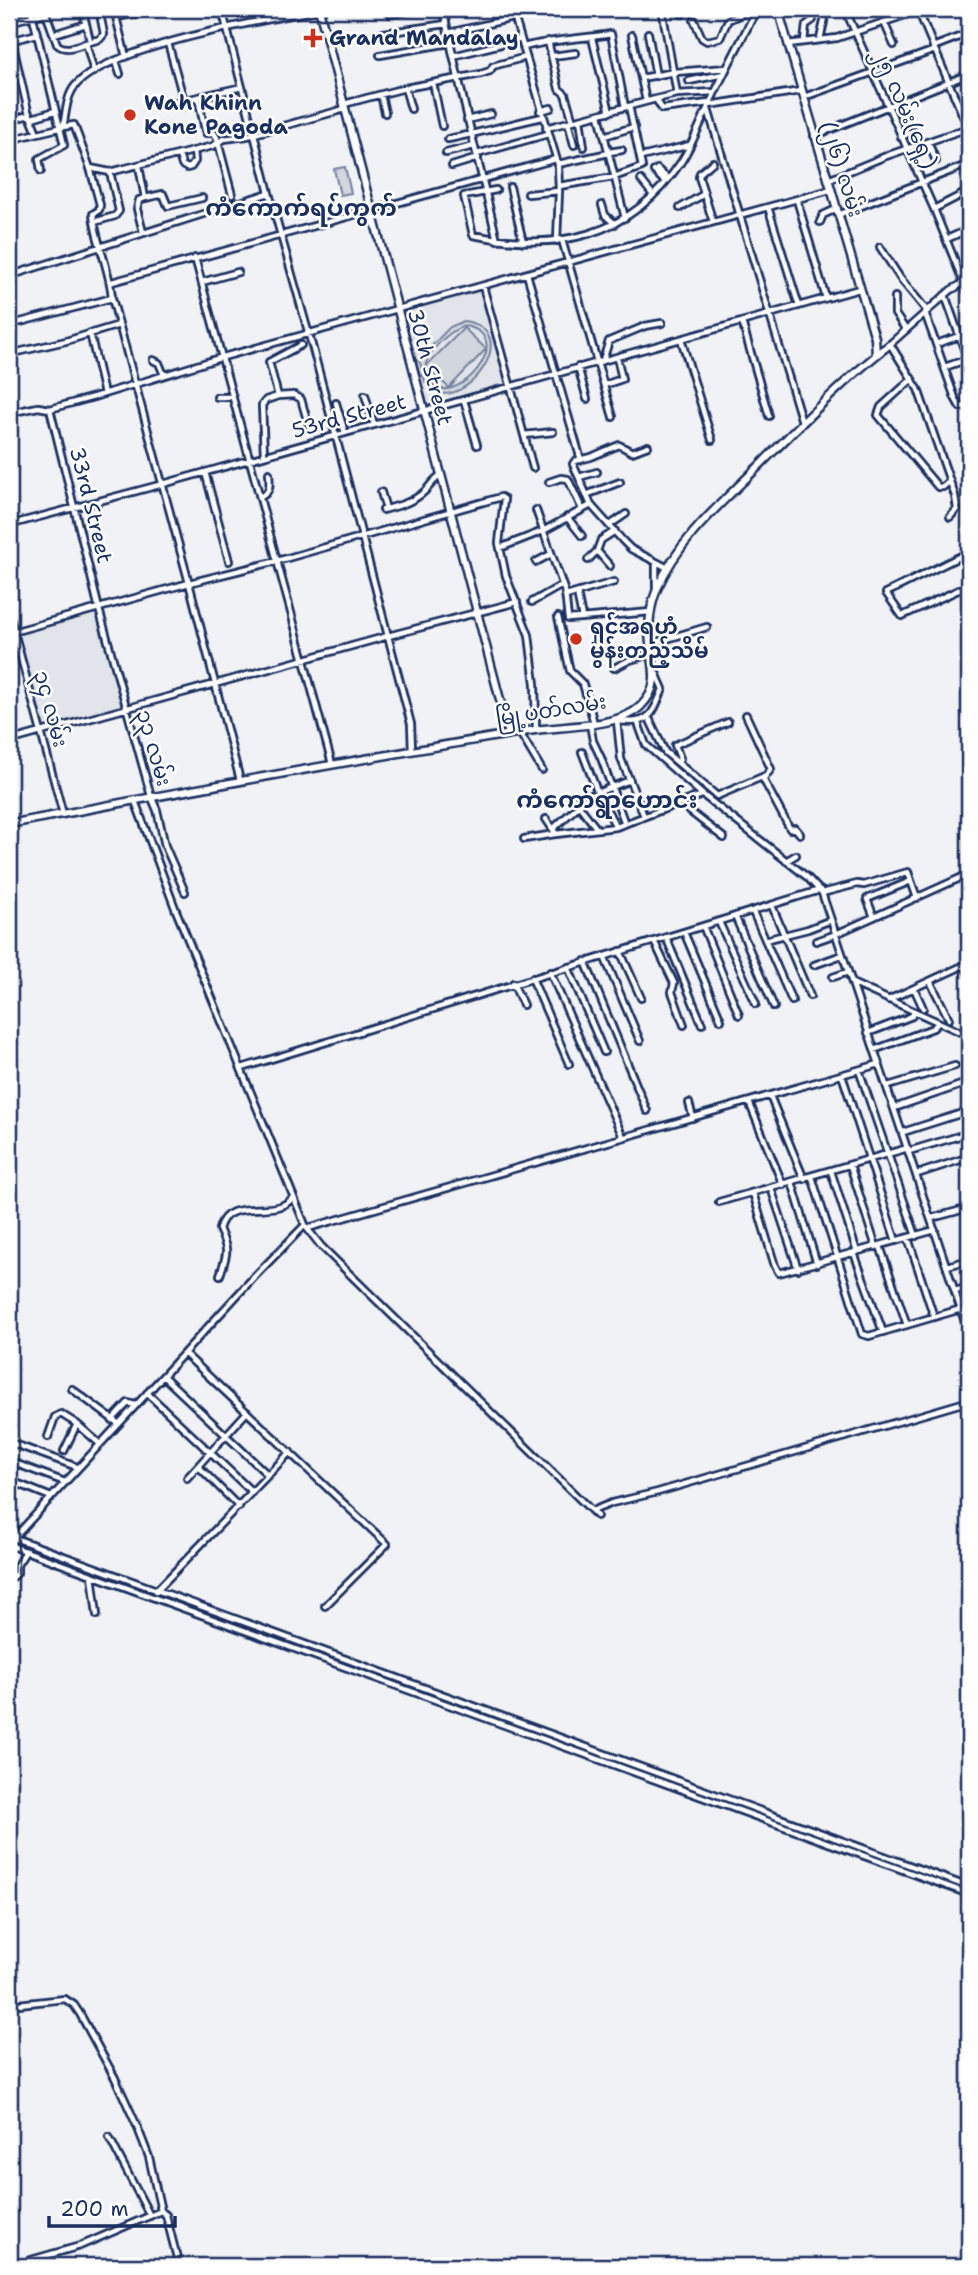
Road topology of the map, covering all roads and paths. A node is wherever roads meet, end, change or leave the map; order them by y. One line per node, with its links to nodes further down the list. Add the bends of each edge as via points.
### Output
1 (31, 9): 21 (street)
2 (82, 9): 28 (street)
3 (99, 9): 45 (street, via 104,34)
4 (114, 9): 22 (street)
5 (164, 9): 22 (street)
6 (222, 9): 30 (street)
7 (321, 9): 30 (street); 84 (main road, 30th Street)
8 (421, 9): 20 (street)
9 (457, 9): 18 (street)
10 (512, 9): 23 (street)
11 (553, 9): 23 (street)
12 (662, 9): 61 (street)
13 (755, 9): 24 (street, via 728,20 713,41 702,38); 60 (street)
14 (778, 9): 48 (main road, (၂၆) လမ်း)
15 (827, 9): 41 (street)
16 (845, 9): 33 (street, ၂၅ လမ်း(ရှေ့))
17 (919, 9): 27 (street); 51 (street)
18 (443, 10): 29 (street)
19 (46, 11): 21 (street); 36 (street)
20 (390, 13)
21 (33, 16): 26 (street); 35 (street)
22 (116, 17): 56 (street)
23 (515, 18): 31 (street); 40 (street)
24 (694, 20)
25 (813, 20): 44 (street, via 806,25)
26 (9, 22)
27 (884, 22): 33 (street); 49 (street)
28 (86, 24): 36 (street); 45 (street)
29 (446, 24): 31 (street); 37 (street)
30 (228, 29): 46 (street); 72 (street)
31 (448, 33): 47 (street)
32 (648, 33): 66 (street)
33 (854, 33): 41 (street); 62 (street, ၂၅ လမ်း(ရှေ့))
34 (969, 33): 51 (street)
35 (37, 34): 42 (street); 91 (street)
36 (54, 34): 45 (street, via 61,48)
37 (377, 34)
38 (632, 34): 67 (street)
39 (592, 38): 43 (street); 85 (street, via 611,34); 92 (street)
40 (521, 39): 50 (street); 54 (street)
41 (820, 39): 44 (street)
42 (10, 41): 97 (street)
43 (548, 41): 50 (street); 55 (street)
44 (804, 41): 48 (street)
45 (88, 42): 59 (street)
46 (168, 43): 56 (street); 80 (street)
47 (450, 43): 53 (street); 54 (street)
48 (788, 44): 76 (main road, (၂၆) လမ်း)
49 (894, 45)
50 (523, 47): 57 (street)
51 (934, 48): 62 (street); 71 (street)
52 (576, 53): 55 (street)
53 (380, 55)
54 (453, 56): 68 (street)
55 (552, 56): 101 (street)
56 (126, 57): 58 (street)
57 (526, 57): 68 (street); 95 (street)
58 (116, 61): 59 (street); 63 (street)
59 (92, 66): 104 (street, via 72,90)
60 (728, 68): 61 (street); 64 (street)
61 (675, 72): 66 (street); 75 (street)
62 (872, 72): 76 (street); 88 (street, ၂၅ လမ်း(ရှေ့))
63 (120, 74)
64 (724, 74): 69 (street); 74 (street)
65 (969, 74): 71 (street)
66 (656, 76): 67 (street)
67 (640, 78): 81 (street)
68 (459, 79): 70 (street); 100 (street)
69 (689, 81)
70 (433, 83): 73 (street); 102 (street)
71 (949, 83): 88 (street); 89 (street)
72 (242, 87): 78 (street); 110 (street)
73 (405, 88): 77 (street); 90 (street)
74 (715, 92): 75 (street); 83 (street)
75 (677, 94): 79 (street)
76 (802, 94): 83 (street); 113 (main road, (၂၆) လမ်း)
77 (381, 95): 84 (street); 93 (street)
78 (198, 98): 80 (street); 117 (street, via 206,133 214,133)
79 (656, 99): 81 (street); 83 (street, via 662,110)
80 (184, 101): 82 (street)
81 (646, 101): 85 (street)
82 (168, 104)
83 (709, 105): 120 (street); 167 (street)
84 (345, 106): 110 (street); 165 (main road, 30th Street)
85 (627, 106): 92 (street); 103 (street)
86 (967, 106): 89 (street)
87 (551, 108): 95 (street)
88 (887, 108): 113 (street); 114 (street, ၂၅ လမ်း(ရှေ့))
89 (959, 108): 105 (street)
90 (411, 109)
91 (55, 111): 97 (street); 104 (street)
92 (610, 112): 96 (street)
93 (385, 113)
94 (491, 114): 100 (street)
95 (541, 114): 106 (street); 111 (street)
96 (599, 115): 98 (street); 112 (street)
97 (31, 116): 99 (street); 109 (street)
98 (580, 119): 101 (street); 122 (street)
99 (9, 120)
100 (467, 120): 111 (street)
101 (571, 121): 106 (street); 119 (street)
102 (442, 125)
103 (634, 127): 112 (street); 130 (street)
104 (61, 128): 109 (street); 137 (street, via 75,125); 139 (street, via 64,145 38,159)
105 (969, 129): 118 (street)
106 (547, 131): 129 (street); 131 (street)
107 (914, 131): 114 (street)
108 (9, 133): 116 (street)
109 (37, 133): 116 (street)
110 (254, 134): 117 (street); 153 (street)
111 (471, 135): 115 (street); 121 (street)
112 (604, 136): 127 (street)
113 (814, 136): 145 (main road, (၂၆) လမ်း)
114 (901, 137): 123 (street, ၂၅ လမ်း(ရှေ့))
115 (448, 139)
116 (10, 140)
117 (218, 142): 125 (street); 156 (street)
118 (928, 142): 123 (street); 132 (street)
119 (574, 145)
120 (690, 145): 130 (street); 144 (street)
121 (474, 146): 126 (street); 129 (street)
122 (584, 147)
123 (906, 149): 145 (street); 146 (street, ၂၅ လမ်း(ရှေ့))
124 (622, 150): 127 (street)
125 (194, 151): 128 (street); 128 (street, via 191,167 182,165)
126 (446, 153)
127 (609, 153): 131 (street); 141 (street)
128 (179, 155): 135 (street)
129 (477, 156): 136 (street); 142 (street)
130 (641, 157): 141 (street, via 642,167)
131 (557, 161): 142 (street); 148 (street)
132 (936, 161)
133 (713, 162): 155 (street, via 699,175)
134 (969, 164): 146 (street)
135 (139, 166): 140 (street); 158 (street)
136 (452, 166)
137 (90, 167): 140 (street); 169 (street, via 100,205 93,214)
138 (656, 170): 144 (street)
139 (41, 171)
140 (110, 172): 169 (street, via 118,211 116,216)
141 (614, 177): 148 (street); 168 (street)
142 (483, 178): 152 (street); 165 (street)
143 (641, 180): 157 (street)
144 (666, 180): 157 (street)
145 (827, 180): 150 (main road, (၂၆) လမ်း)
146 (921, 183): 164 (street, ၂၅ လမ်း(ရှေ့)); 166 (street)
147 (510, 187): 179 (street)
148 (559, 188): 154 (street); 178 (street)
149 (496, 190): 152 (street)
150 (830, 190): 160 (street); 166 (main road, (၂၆) လမ်း)
151 (969, 191): 164 (street)
152 (486, 192): 177 (street); 177 (street, via 464,196 472,234)
153 (269, 193): 174 (street); 175 (street)
154 (528, 194)
155 (704, 194): 163 (street); 170 (street)
156 (232, 195)
157 (653, 195): 168 (street)
158 (145, 198): 159 (street, via 163,194 168,206); 174 (street, via 139,200 137,209)
159 (202, 198)
160 (797, 200): 162 (street); 196 (street)
161 (602, 205): 172 (street)
162 (768, 207): 167 (street); 197 (street)
163 (680, 208)
164 (934, 209): 176 (street, ၂၅ လမ်း(ရှေ့))
165 (371, 211): 175 (street); 198 (main road, 30th Street)
166 (837, 212): 171 (street, via 823,215); 191 (main road, (၂၆) လမ်း)
167 (739, 215): 170 (street); 200 (street)
168 (625, 218): 172 (street)
169 (94, 222): 180 (street)
170 (713, 222): 183 (street)
171 (820, 222)
172 (615, 225): 178 (street)
173 (969, 229): 176 (street)
174 (143, 232): 180 (street)
175 (281, 234): 182 (street); 207 (street)
176 (947, 239): 187 (street, ၂၅ လမ်း(ရှေ့))
177 (497, 240): 179 (street)
178 (559, 240): 179 (street); 183 (street)
179 (523, 242)
180 (99, 247): 186 (street); 188 (street)
181 (880, 247): 199 (street)
182 (195, 258): 188 (street); 189 (street)
183 (569, 263): 185 (street); 219 (street)
184 (238, 272): 189 (street)
185 (527, 274): 190 (street); 223 (street)
186 (9, 276)
187 (967, 281): 192 (street); 193 (street, ၂၅ လမ်း(ရှေ့))
188 (112, 282): 195 (street)
189 (202, 282): 216 (street)
190 (483, 286): 198 (street); 228 (street)
191 (859, 289): 196 (street, 53rd Street); 209 (main road, (၂၆) လမ်း)
192 (946, 295): 199 (street); 208 (street)
193 (969, 296)
194 (895, 297): 205 (street, via 895,314)
195 (112, 298): 203 (street); 204 (street)
196 (826, 298): 197 (street, 53rd Street)
197 (799, 306): 200 (street, 53rd Street)
198 (397, 310): 207 (street); 239 (main road, 30th Street)
199 (926, 312): 205 (street); 212 (street)
200 (770, 314): 201 (street, 53rd Street); 243 (street)
201 (741, 322): 210 (street, 53rd Street); 241 (street)
202 (662, 323): 219 (street, via 609,341)
203 (9, 325)
204 (119, 325): 206 (street); 226 (street)
205 (905, 330): 211 (street)
206 (90, 333): 214 (street); 229 (street)
207 (308, 334): 216 (street); 248 (street)
208 (960, 336): 212 (street); 220 (street)
209 (875, 338): 211 (main road); 215 (main road, (၂၆) လမ်း)
210 (681, 339): 217 (street, 53rd Street); 250 (street)
211 (890, 344): 215 (main road); 225 (street)
212 (936, 344): 222 (street)
213 (301, 345): 231 (street, via 269,362)
214 (9, 354)
215 (876, 355): 243 (main road)
216 (223, 357): 224 (street); 233 (street)
217 (617, 357): 219 (street, 53rd Street); 227 (street, via 622,379)
218 (153, 360): 224 (street)
219 (600, 361): 221 (street, 53rd Street); 227 (street)
220 (969, 361): 222 (street)
221 (578, 367): 223 (street, 53rd Street); 234 (street)
222 (945, 367): 237 (street, via 960,407)
223 (555, 374): 228 (street, 53rd Street); 255 (street)
224 (164, 375): 226 (street)
225 (912, 379): 262 (street); 262 (street, via 877,413 938,487)
226 (135, 384): 229 (street); 265 (street)
227 (604, 385): 242 (street)
228 (512, 386): 235 (street, 53rd Street); 249 (street)
229 (104, 394): 238 (street)
230 (365, 395): 244 (street)
231 (278, 396): 245 (street, via 301,399); 253 (street, via 262,405)
232 (217, 397): 233 (street)
233 (233, 397): 254 (street)
234 (587, 399)
235 (464, 400): 239 (street, 53rd Street); 251 (street)
236 (336, 403): 247 (street)
237 (969, 407)
238 (50, 409): 240 (street); 270 (street, 33rd Street)
239 (425, 412): 244 (street, 53rd Street); 260 (main road, 30th Street)
240 (9, 413)
241 (769, 416)
242 (613, 418)
243 (802, 422): 294 (main road, via 688,538)
244 (374, 425): 247 (street, 53rd Street)
245 (309, 427)
246 (553, 432): 249 (street)
247 (345, 433): 248 (street, 53rd Street)
248 (336, 435): 253 (street, 53rd Street); 281 (street)
249 (524, 435): 256 (street)
250 (712, 440)
251 (477, 445)
252 (648, 446): 255 (street, via 632,452 619,445)
253 (264, 456): 254 (street, 53rd Street)
254 (250, 460): 257 (street, 53rd Street); 268 (street)
255 (581, 460): 261 (street, via 573,462)
256 (533, 468)
257 (205, 472): 265 (street, 53rd Street); 289 (street)
258 (597, 472): 261 (street)
259 (269, 473): 268 (street, via 268,492)
260 (442, 475): 266 (street, via 414,500 384,510); 272 (main road, 30th Street)
261 (579, 477): 267 (street)
262 (950, 481): 276 (street, via 957,509)
263 (549, 482): 271 (street, via 568,479)
264 (620, 482): 267 (street)
265 (163, 484): 270 (street, 53rd Street); 297 (street)
266 (381, 492)
267 (586, 495): 269 (street)
268 (260, 497): 290 (street)
269 (591, 505): 271 (street); 278 (street)
270 (76, 508): 277 (street, 53rd Street); 305 (street, 33rd Street)
271 (582, 509): 275 (street)
272 (451, 510): 281 (street); 283 (street, via 503,497); 306 (main road, 30th Street)
273 (536, 510): 279 (street)
274 (626, 514): 278 (street)
275 (567, 517): 279 (street); 282 (street)
276 (950, 517)
277 (9, 525)
278 (610, 525): 280 (street)
279 (543, 531): 283 (street); 286 (street)
280 (615, 531): 284 (street, via 601,540); 292 (street, via 627,545)
281 (362, 536): 290 (street); 313 (street)
282 (582, 536)
283 (500, 548): 304 (street)
284 (597, 551): 288 (street); 293 (street)
285 (969, 552): 287 (street)
286 (551, 554): 291 (street); 298 (street)
287 (961, 557): 295 (street); 299 (street, via 888,591 887,596 901,616)
288 (588, 560)
289 (229, 561)
290 (277, 561): 297 (street); 316 (street)
291 (536, 562)
292 (656, 562): 294 (street); 300 (street)
293 (610, 566)
294 (668, 568): 300 (main road)
295 (969, 568)
296 (614, 582): 301 (street)
297 (189, 583): 305 (street); 319 (street)
298 (562, 585): 302 (street); 303 (street)
299 (969, 585)
300 (656, 591): 307 (main road)
301 (577, 593): 302 (street); 310 (street)
302 (566, 596): 310 (street, via 567,618)
303 (532, 601)
304 (517, 603): 306 (street); 327 (street, via 529,635)
305 (99, 608): 312 (street); 320 (street, ၃၃ လမ်း)
306 (477, 612): 313 (street); 330 (main road, 30th Street)
307 (651, 612): 310 (street); 314 (main road)
308 (9, 613): 312 (street, ၃၄ လမ်း)
309 (558, 617): 325 (street, via 570,671 583,684)
310 (582, 618)
311 (707, 627): 314 (street)
312 (11, 633): 328 (street, ၃၄ လမ်း)
313 (388, 636): 316 (street); 332 (street, via 411,723)
314 (650, 644): 315 (main road)
315 (652, 653): 317 (street); 318 (main road)
316 (303, 658): 319 (street); 335 (street)
317 (614, 668)
318 (656, 673): 322 (street, via 663,689); 323 (main road, မြို့ပတ်လမ်း, via 652,690 640,706)
319 (213, 683): 320 (street); 338 (street)
320 (126, 707): 328 (street); 344 (street, ၃၃ လမ်း)
321 (746, 715): 337 (street, via 771,769)
322 (648, 716): 326 (street); 334 (street, via 665,752)
323 (613, 720): 325 (main road, မြို့ပတ်လမ်း); 326 (street); 339 (street)
324 (728, 722): 334 (street, via 675,745)
325 (592, 723): 327 (main road, မြို့ပတ်လမ်း); 340 (street, via 593,741)
326 (638, 723): 343 (street, via 646,745)
327 (536, 729): 329 (main road, မြို့ပတ်လမ်း)
328 (40, 732): 331 (street); 348 (street, ၃၄ လမ်း)
329 (520, 732): 330 (main road, မြို့ပတ်လမ်း); 336 (street)
330 (509, 734): 332 (main road, မြို့ပတ်လမ်း)
331 (9, 741)
332 (412, 750): 335 (main road, မြို့ပတ်လမ်း)
333 (582, 752): 341 (street)
334 (678, 763): 337 (street, via 717,796)
335 (332, 765): 338 (main road, မြို့ပတ်လမ်း)
336 (542, 770)
337 (764, 778): 356 (street, via 789,829)
338 (240, 780): 344 (main road, မြို့ပတ်လမ်း)
339 (629, 780): 340 (street); 349 (street)
340 (611, 787): 341 (street); 352 (street)
341 (597, 791): 347 (street); 353 (street)
342 (571, 794): 347 (street)
343 (703, 795): 346 (street); 360 (street)
344 (151, 796): 345 (main road, မြို့ပတ်လမ်း); 364 (street, ၃၃ လမ်း)
345 (134, 800): 348 (main road, မြို့ပတ်လမ်း); 420 (street)
346 (679, 803): 349 (street); 358 (street)
347 (578, 805): 354 (street); 355 (street)
348 (63, 814): 351 (main road, မြို့ပတ်လမ်း)
349 (645, 816): 352 (street)
350 (546, 819): 355 (street)
351 (9, 824)
352 (625, 824): 353 (street)
353 (616, 827): 354 (street)
354 (597, 830): 355 (street)
355 (555, 831): 357 (street)
356 (800, 834)
357 (524, 838)
358 (724, 838)
359 (796, 855): 360 (street)
360 (786, 861): 365 (street)
361 (967, 875): 363 (street); 366 (street)
362 (911, 881): 365 (street, via 906,872); 366 (street); 370 (street, via 867,899)
363 (969, 887)
364 (185, 892)
365 (821, 892): 367 (street); 371 (street)
366 (917, 898): 370 (street)
367 (772, 906): 368 (street); 376 (street)
368 (753, 912): 369 (street); 378 (street)
369 (735, 916): 372 (street); 403 (street)
370 (874, 917): 375 (street)
371 (831, 920): 375 (street); 376 (street)
372 (719, 922): 373 (street); 401 (street)
373 (703, 926): 374 (street); 406 (street)
374 (684, 932): 377 (street); 408 (street)
375 (836, 934): 380 (street); 382 (street)
376 (785, 936): 378 (street); 397 (street)
377 (666, 937): 379 (street); 410 (street)
378 (765, 940): 400 (street)
379 (654, 941): 381 (street); 411 (street, via 674,983 672,992)
380 (816, 941)
381 (620, 951): 383 (street); 398 (street)
382 (842, 954): 386 (street); 389 (street)
383 (604, 956): 384 (street); 414 (street)
384 (586, 961): 387 (street); 429 (street)
385 (967, 964): 390 (street); 393 (street)
386 (814, 965)
387 (568, 967): 388 (street); 416 (street)
388 (550, 972): 392 (street); 434 (street)
389 (848, 972): 391 (street); 395 (street)
390 (969, 975)
391 (833, 977)
392 (532, 978): 394 (street); 417 (street)
393 (930, 981): 396 (street); 407 (street)
394 (513, 983): 402 (street); 420 (street)
395 (852, 983): 399 (street); 412 (street)
396 (914, 988): 399 (street); 404 (street)
397 (810, 996)
398 (641, 998)
399 (887, 1000): 405 (street)
400 (792, 1001)
401 (756, 1004)
402 (523, 1005)
403 (774, 1007)
404 (923, 1008)
405 (914, 1012): 409 (street); 412 (street)
406 (739, 1015)
407 (950, 1019)
408 (721, 1020)
409 (938, 1023): 413 (street); 415 (street)
410 (702, 1024)
411 (684, 1025)
412 (869, 1032): 415 (street)
413 (969, 1037)
414 (640, 1041)
415 (874, 1050): 418 (street)
416 (604, 1052)
417 (569, 1063)
418 (879, 1064): 421 (street); 424 (street)
419 (955, 1066): 424 (street)
420 (242, 1068): 448 (street)
421 (859, 1070): 422 (street); 436 (street)
422 (842, 1075): 425 (street); 438 (street)
423 (961, 1085): 428 (street)
424 (888, 1086): 428 (street)
425 (770, 1096): 426 (street); 443 (street)
426 (749, 1102): 431 (street); 445 (street)
427 (689, 1103): 431 (street)
428 (894, 1108): 432 (street)
429 (647, 1111)
430 (969, 1111): 432 (street)
431 (693, 1118): 434 (street)
432 (903, 1132): 435 (street)
433 (969, 1133): 435 (street)
434 (623, 1137): 452 (street)
435 (909, 1150): 436 (street); 441 (street)
436 (888, 1154): 438 (street); 454 (street)
437 (969, 1157): 441 (street)
438 (869, 1159): 439 (street); 456 (street)
439 (850, 1165): 440 (street); 457 (street)
440 (831, 1171): 442 (street); 458 (street)
441 (917, 1174): 451 (street)
442 (812, 1177): 443 (street); 459 (street)
443 (804, 1179): 444 (street)
444 (792, 1182): 445 (street); 461 (street)
445 (783, 1185): 446 (street)
446 (771, 1188): 447 (street); 463 (street)
447 (753, 1193): 449 (street); 463 (street, via 776,1270)
448 (293, 1196): 452 (street); 464 (street, via 286,1204 240,1210 222,1218 219,1229 228,1253)
449 (719, 1202)
450 (969, 1208): 451 (street)
451 (932, 1218): 453 (street)
452 (306, 1227): 472 (street); 476 (street, via 595,1514 612,1503)
453 (935, 1230): 454 (street); 462 (street)
454 (916, 1236): 455 (street)
455 (908, 1238): 456 (street); 468 (street)
456 (896, 1241): 457 (street)
457 (878, 1246): 458 (street); 469 (street)
458 (856, 1253): 459 (street); 470 (street)
459 (837, 1258): 461 (street); 470 (street, via 862,1334)
460 (969, 1260): 462 (street)
461 (817, 1264): 463 (street)
462 (947, 1266): 466 (street)
463 (798, 1269)
464 (220, 1275)
465 (969, 1287): 466 (street)
466 (955, 1291): 467 (street)
467 (961, 1309): 468 (street); 471 (street)
468 (934, 1317): 469 (street)
469 (907, 1325): 470 (street)
470 (883, 1332)
471 (969, 1334)
472 (184, 1353): 473 (street); 478 (street)
473 (163, 1376): 475 (street); 482 (street)
474 (72, 1389): 479 (street)
475 (147, 1393): 477 (street); 488 (street)
476 (969, 1401)
477 (135, 1405): 479 (street, via 128,1404); 481 (street)
478 (247, 1412): 482 (street); 487 (street)
479 (112, 1420): 481 (street)
480 (76, 1424): 483 (street, via 58,1415); 485 (street); 486 (street)
481 (119, 1424): 485 (street)
482 (226, 1435): 488 (street); 492 (street)
483 (48, 1437)
484 (9, 1442): 491 (street)
485 (100, 1444): 491 (street)
486 (64, 1451)
487 (290, 1452): 492 (street); 505 (street, via 387,1544)
488 (210, 1453): 490 (street); 496 (street)
489 (9, 1461): 495 (street)
490 (198, 1466): 493 (street); 498 (street)
491 (77, 1467): 495 (street)
492 (268, 1475): 496 (street)
493 (187, 1478)
494 (9, 1480): 497 (street)
495 (65, 1482): 497 (street)
496 (252, 1492): 498 (street)
497 (51, 1497): 499 (street)
498 (239, 1507): 504 (street)
499 (12, 1537): 504 (street)
500 (9, 1545): 501 (street)
501 (26, 1551): 502 (street); 503 (street)
502 (92, 1575): 506 (street); 508 (street)
503 (13, 1577)
504 (156, 1591): 507 (street)
505 (325, 1606)
506 (97, 1615)
507 (969, 1887)
508 (969, 1894)
509 (9, 2005): 511 (street, via 65,1999 74,2005 137,2126)
510 (108, 2137): 512 (street)
511 (161, 2211): 512 (street); 514 (street)
512 (150, 2216): 513 (street)
513 (21, 2266)
514 (180, 2266)

